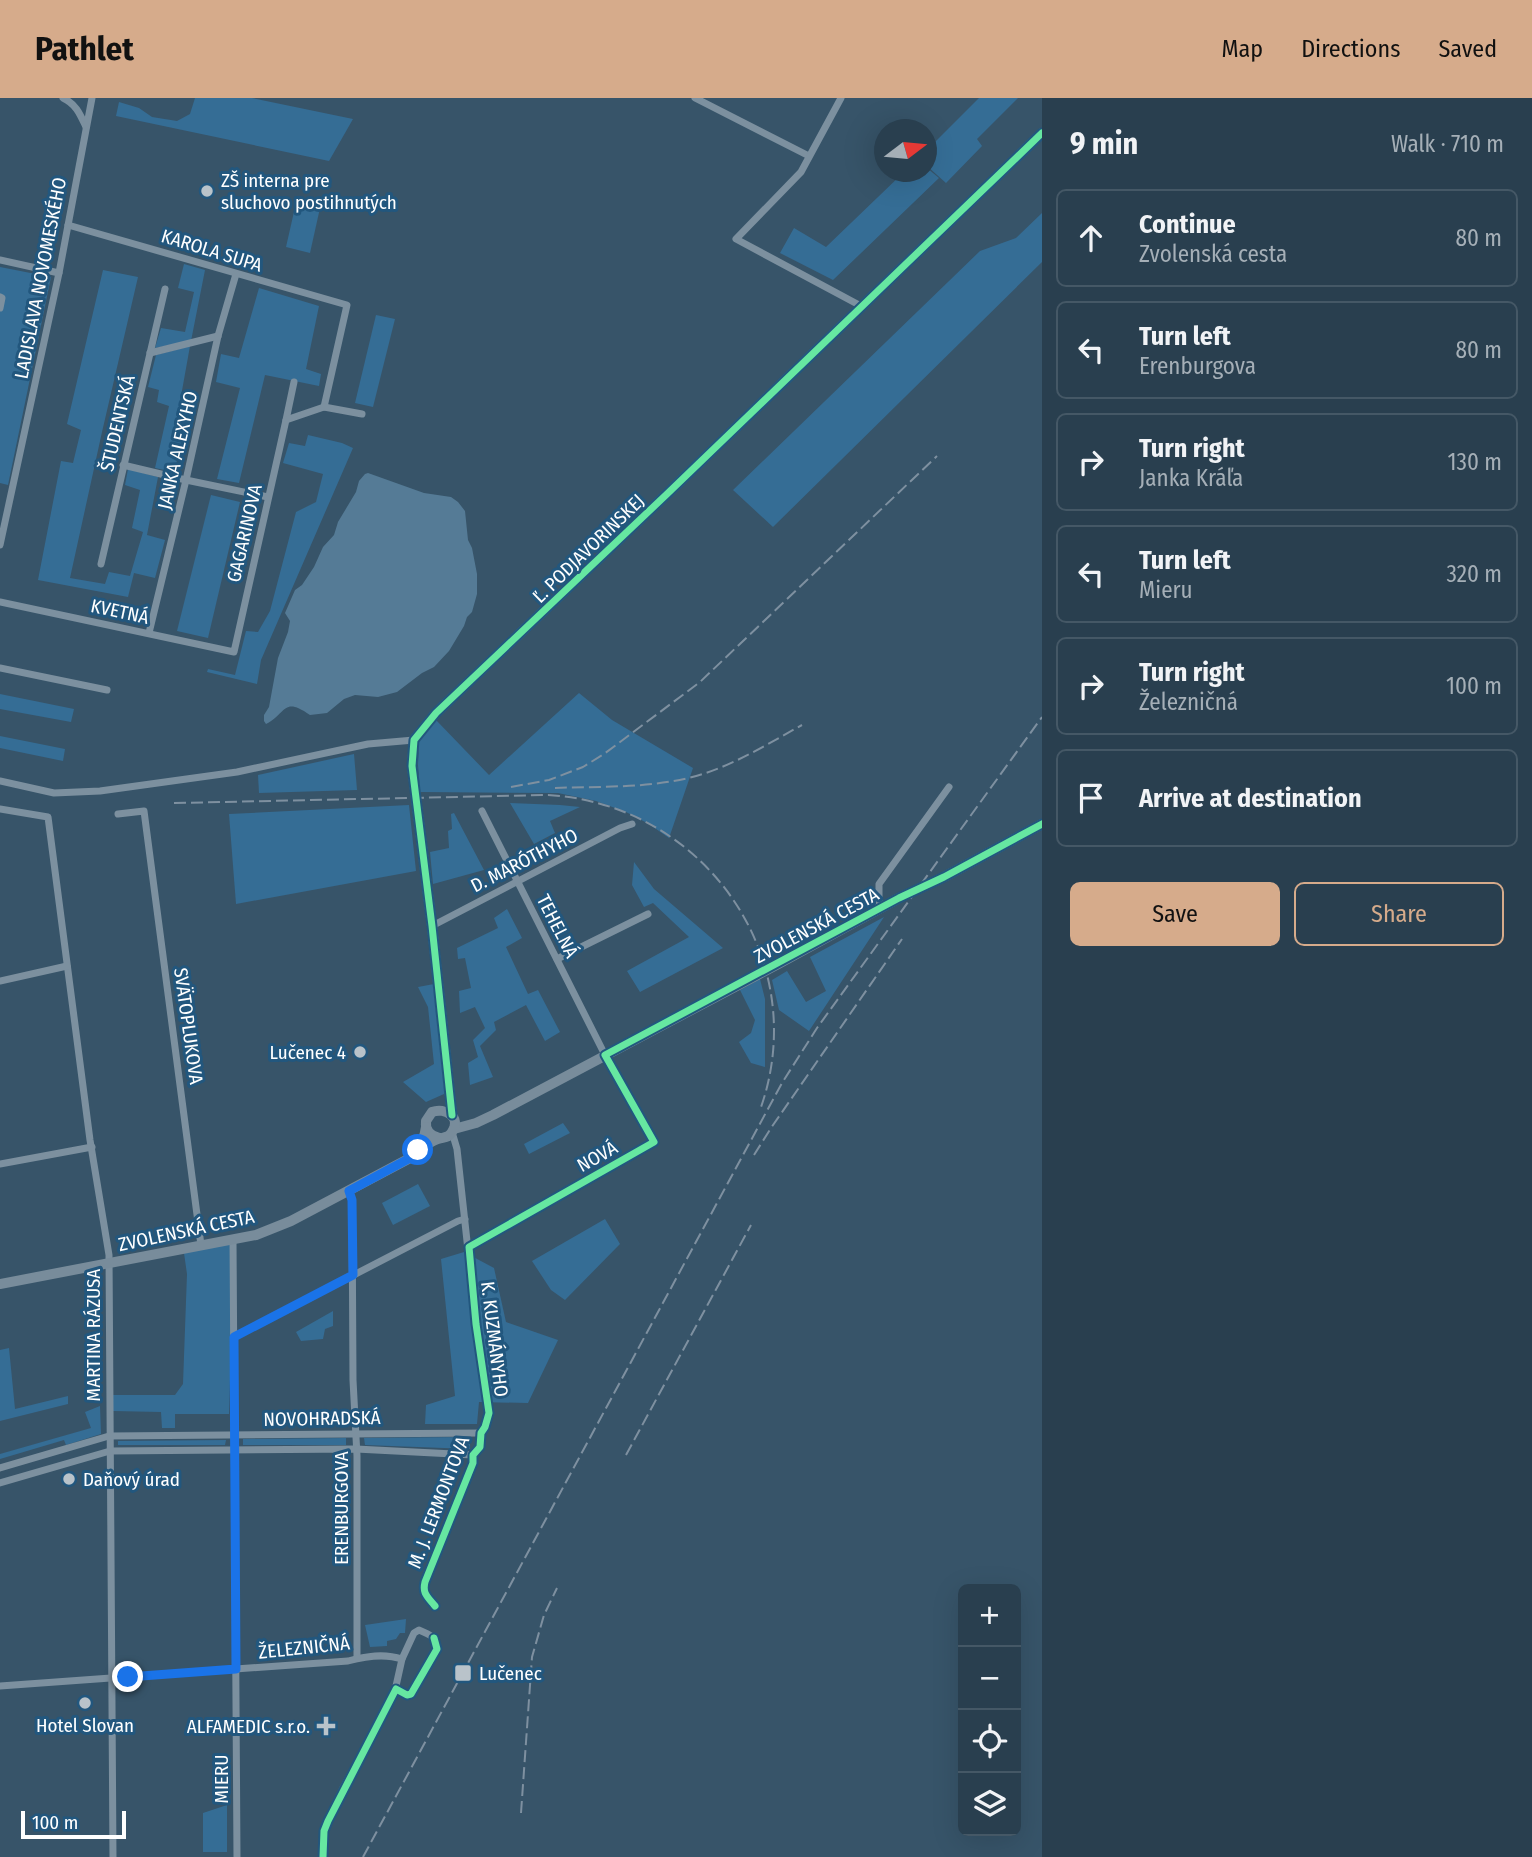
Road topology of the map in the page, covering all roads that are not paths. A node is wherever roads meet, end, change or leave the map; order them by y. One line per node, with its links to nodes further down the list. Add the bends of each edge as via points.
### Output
1 (63, 98): 5 (street, via 77,109)
2 (92, 98): 5 (street, LADISLAVA NOVOMESKÉHO)
3 (695, 98): 7 (street)
4 (841, 98): 7 (street)
5 (86, 128): 8 (street, LADISLAVA NOVOMESKÉHO)
6 (1042, 133): 14 (street, Ľ. PODJAVORINSKEJ)
7 (809, 156): 14 (street, via 801,172 736,239)
8 (68, 225): 10 (street, LADISLAVA NOVOMESKÉHO); 11 (street, KAROLA SUPA)
9 (0, 260): 10 (street)
10 (59, 273): 25 (street, LADISLAVA NOVOMESKÉHO)
11 (236, 274): 16 (street, JANKA ALEXYHO); 19 (street, KAROLA SUPA, via 347,305)
12 (165, 289): 17 (street, ŠTUDENTSKÁ)
13 (0, 297): 15 (street)
14 (862, 306): 34 (street, Ľ. PODJAVORINSKEJ, via 436,713)
15 (0, 308)
16 (218, 336): 17 (street); 23 (street, JANKA ALEXYHO)
17 (150, 353): 22 (street, ŠTUDENTSKÁ)
18 (294, 383): 21 (street, GAGARINOVA)
19 (324, 407): 20 (street); 21 (street)
20 (362, 414)
21 (286, 420): 26 (street, GAGARINOVA)
22 (123, 465): 23 (street); 28 (street, ŠTUDENTSKÁ)
23 (186, 480): 26 (street); 30 (street, JANKA ALEXYHO)
24 (0, 490): 25 (street)
25 (11, 493): 27 (street, LADISLAVA NOVOMESKÉHO)
26 (268, 497): 31 (street, GAGARINOVA)
27 (0, 545)
28 (101, 564)
29 (0, 602): 30 (street, KVETNÁ)
30 (149, 633): 31 (street, KVETNÁ)
31 (234, 652)
32 (0, 668): 33 (street)
33 (107, 690)
34 (414, 740): 35 (street, via 112,789 54,793); 45 (street, via 412,766)
35 (0, 781)
36 (948, 787): 43 (street, via 879,884)
37 (0, 809): 47 (street, MARTINA RÁZUSA, via 48,817)
38 (482, 810): 42 (street, TEHELNÁ)
39 (118, 814): 62 (street, SVÄTOPLUKOVA, via 144,811)
40 (632, 824): 42 (street, D. MARÓTHYHO)
41 (1042, 824): 43 (street, ZVOLENSKÁ CESTA)
42 (517, 881): 45 (street, D. MARÓTHYHO); 46 (street, TEHELNÁ)
43 (879, 909): 49 (street, ZVOLENSKÁ CESTA)
44 (648, 914): 46 (street)
45 (432, 926): 50 (street)
46 (557, 959): 49 (street, TEHELNÁ)
47 (67, 966): 48 (street); 55 (street, MARTINA RÁZUSA)
48 (0, 981)
49 (605, 1055): 52 (street, ZVOLENSKÁ CESTA); 63 (street, NOVÁ, via 654,1142)
50 (450, 1093): 51 (street); 54 (street)
51 (439, 1109): 53 (street, via 429,1114); 54 (street, via 446,1111)
52 (473, 1124): 54 (street, ZVOLENSKÁ CESTA); 56 (street, via 462,1134)
53 (426, 1127): 54 (street, via 430,1135); 57 (street)
54 (449, 1128): 56 (street); 57 (street, ZVOLENSKÁ CESTA)
55 (92, 1147): 58 (street); 64 (street, MARTINA RÁZUSA)
56 (457, 1149): 60 (street, K. KUZMÁNYHO)
57 (418, 1150): 59 (street, ZVOLENSKÁ CESTA)
58 (0, 1164)
59 (349, 1191): 61 (street, ZVOLENSKÁ CESTA, via 272,1229); 65 (street, ERENBURGOVA)
60 (465, 1219): 63 (street, K. KUZMÁNYHO); 65 (street)
61 (233, 1239): 62 (street, ZVOLENSKÁ CESTA); 67 (street, MIERU)
62 (201, 1245): 64 (street, ZVOLENSKÁ CESTA)
63 (469, 1247): 68 (street, K. KUZMÁNYHO, via 489,1413)
64 (109, 1264): 66 (street, ZVOLENSKÁ CESTA); 71 (street, MARTINA RÁZUSA)
65 (353, 1275): 67 (street); 69 (street, ERENBURGOVA)
66 (0, 1284)
67 (234, 1337): 70 (street, MIERU)
68 (481, 1433): 69 (street, NOVOHRADSKÁ); 75 (street, M. J. LERMONTOVA, via 480,1447)
69 (356, 1434): 70 (street, NOVOHRADSKÁ); 72 (street, ERENBURGOVA)
70 (234, 1435): 71 (street, NOVOHRADSKÁ); 73 (street, MIERU)
71 (109, 1436): 74 (street, MARTINA RÁZUSA); 76 (street, NOVOHRADSKÁ)
72 (356, 1449): 73 (street, NOVOHRADSKÁ); 75 (street, NOVOHRADSKÁ); 79 (street, ERENBURGOVA)
73 (234, 1450): 74 (street, NOVOHRADSKÁ); 81 (street, MIERU)
74 (110, 1451): 77 (street, NOVOHRADSKÁ); 82 (street, MARTINA RÁZUSA)
75 (473, 1455): 78 (street, M. J. LERMONTOVA)
76 (0, 1468)
77 (0, 1483)
78 (425, 1582)
79 (357, 1658): 80 (street, ŽELEZNIČNÁ, via 386,1655); 81 (street, ŽELEZNIČNÁ)
80 (402, 1659): 84 (street); 84 (street, via 415,1632 436,1640 437,1649 411,1694)
81 (236, 1669): 82 (street, ŽELEZNIČNÁ); 86 (street, MIERU)
82 (112, 1677): 83 (street, ŽELEZNIČNÁ); 85 (street, MARTINA RÁZUSA)
83 (0, 1686)
84 (396, 1689): 87 (street, via 327,1821)
85 (113, 1857)
86 (237, 1857)
87 (323, 1857)

